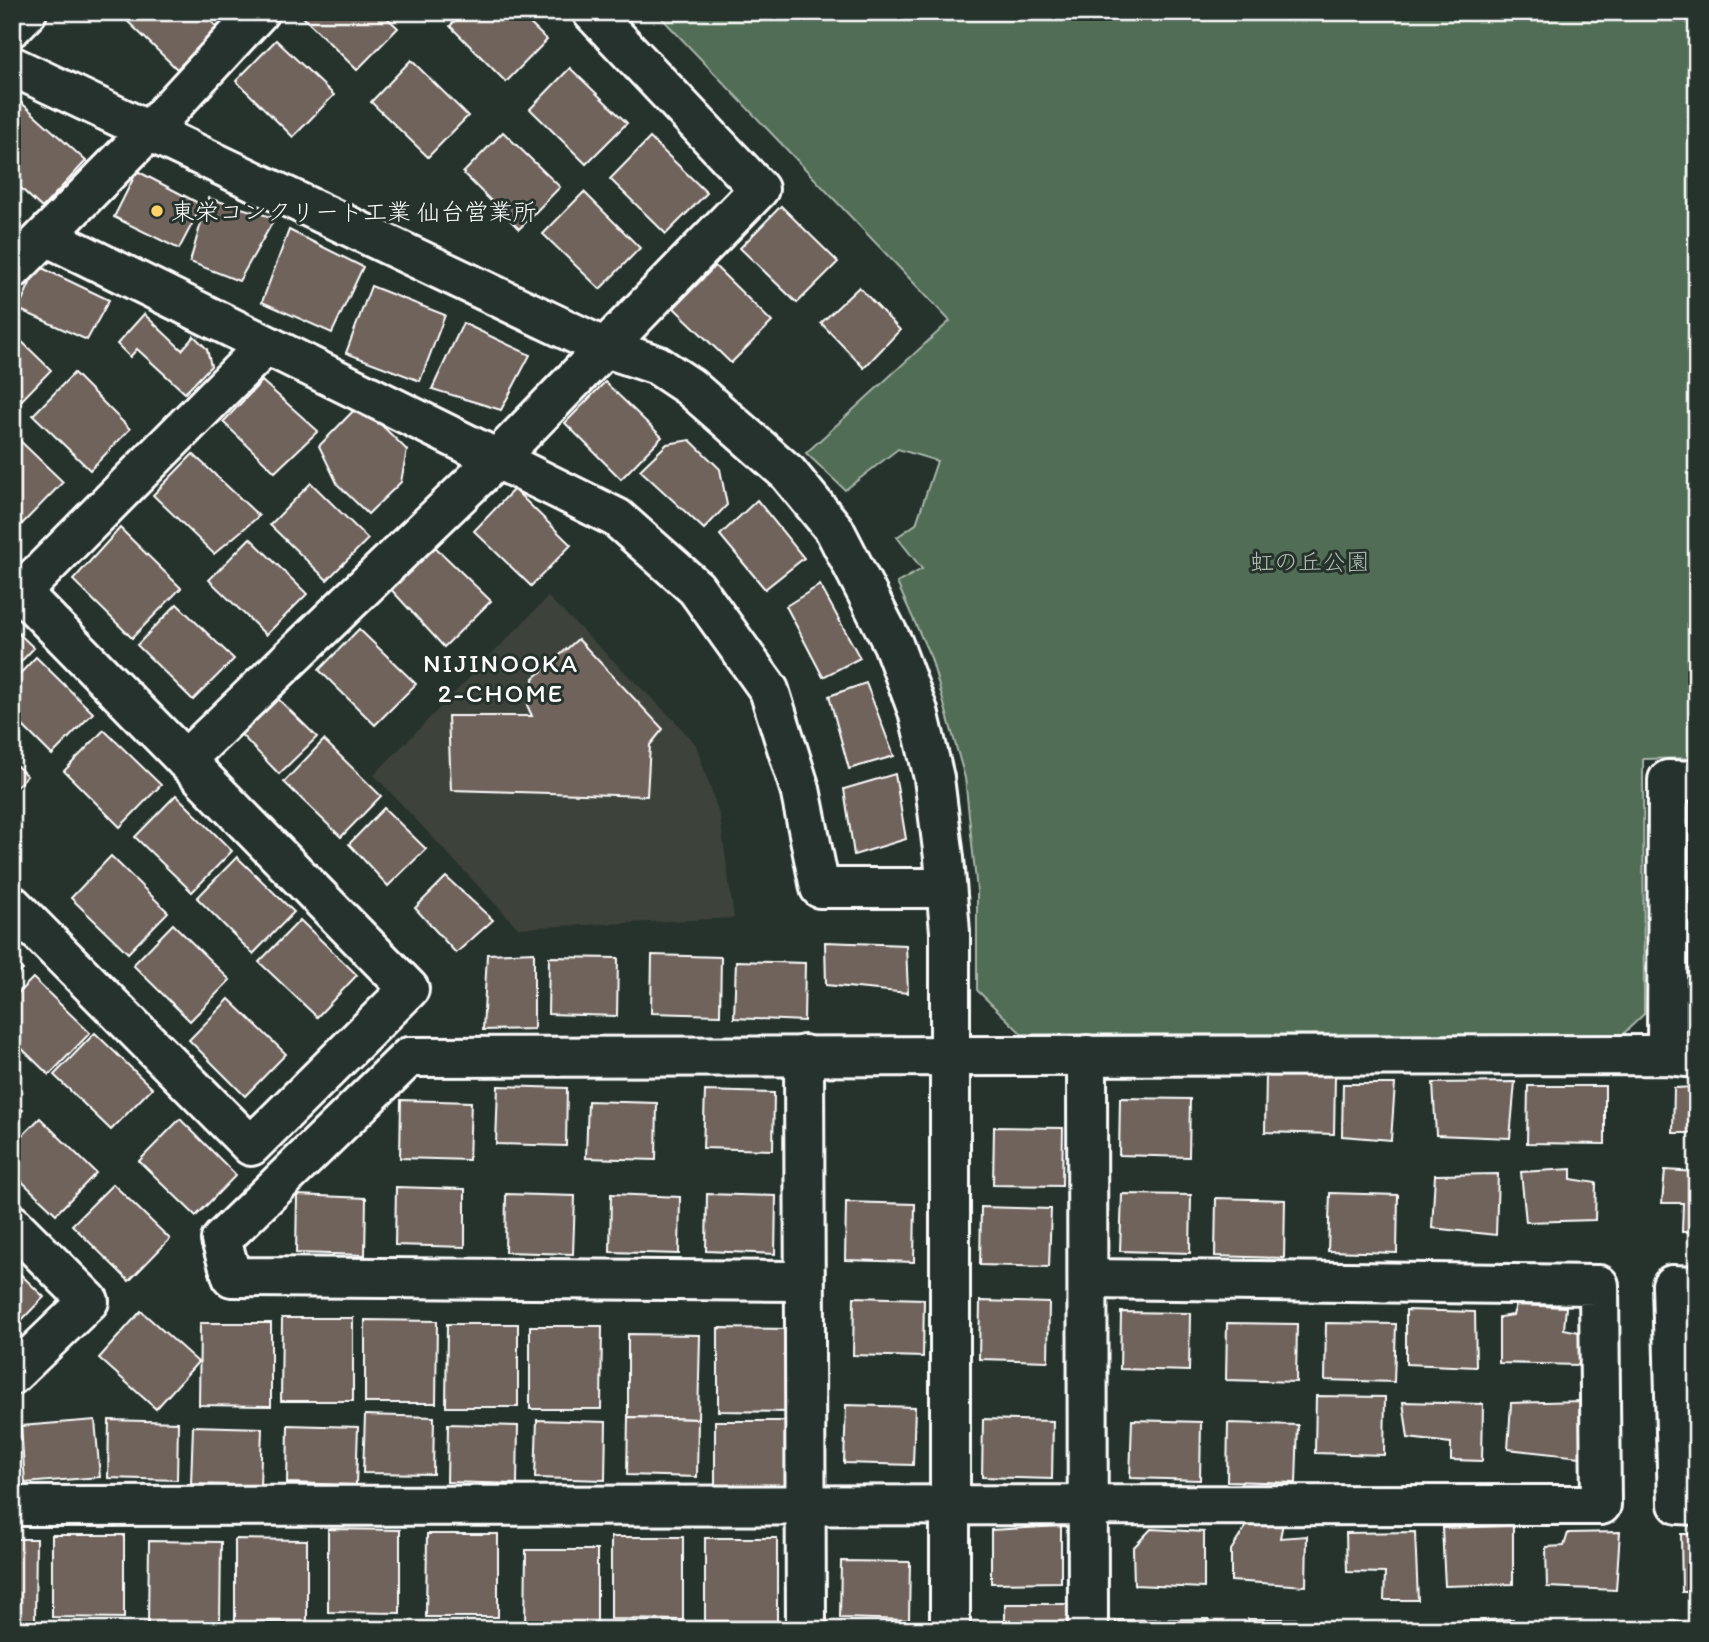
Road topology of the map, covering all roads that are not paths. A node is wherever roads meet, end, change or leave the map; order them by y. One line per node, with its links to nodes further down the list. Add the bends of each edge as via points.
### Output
1 (27, 12): 4 (street)
2 (259, 12): 6 (street)
3 (592, 12): 10 (street, via 759,188)
4 (12, 27)
5 (12, 66): 6 (street)
6 (149, 131): 7 (street); 10 (street)
7 (46, 236): 8 (street); 9 (street)
8 (12, 270)
9 (266, 345): 11 (street); 12 (street)
10 (603, 347): 11 (street); 15 (street, via 657,365 690,387 788,472 834,529 893,644 918,711 934,778)
11 (498, 458): 13 (street); 15 (street, via 617,518 696,588 769,691 800,789 820,888)
12 (16, 587): 13 (street)
13 (185, 760): 16 (street, via 409,989 251,1146)
14 (1697, 781): 20 (street, via 1668,780)
15 (946, 888): 18 (street)
16 (12, 905)
17 (804, 1055): 18 (street); 23 (street); 23 (street, via 409,1057 221,1240 232,1277)
18 (950, 1055): 19 (street); 27 (street)
19 (1087, 1055): 20 (street); 22 (street)
20 (1682, 1056)
21 (12, 1224): 25 (street, via 89,1301)
22 (1088, 1279): 28 (street); 28 (street, via 1599,1285 1601,1504)
23 (804, 1281): 26 (street)
24 (1697, 1286): 29 (street, via 1672,1285 1678,1504)
25 (12, 1375)
26 (806, 1505): 27 (street); 30 (street); 31 (street)
27 (950, 1505): 28 (street); 32 (street)
28 (1088, 1505): 33 (street)
29 (1697, 1505)
30 (12, 1506)
31 (806, 1630)
32 (950, 1630)
33 (1088, 1630)

